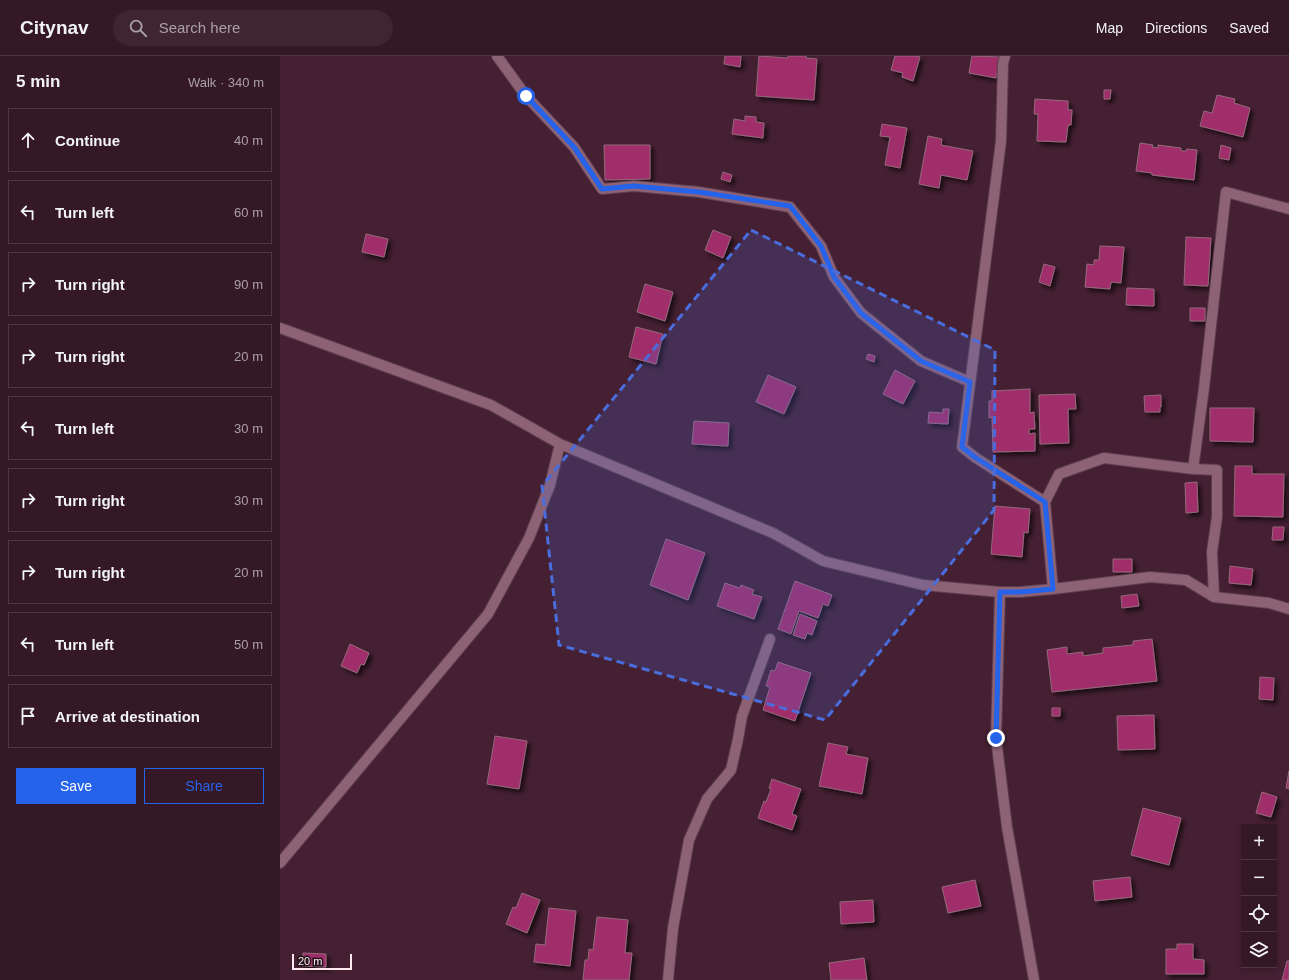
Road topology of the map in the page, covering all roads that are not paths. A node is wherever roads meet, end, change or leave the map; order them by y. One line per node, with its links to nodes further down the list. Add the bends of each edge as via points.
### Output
1 (497, 56): 5 (street, via 526,96 574,147 602,189 634,186 790,206 821,246 834,277 861,313 921,361)
2 (1004, 56): 5 (street, via 1001,141)
3 (1289, 209): 7 (street, via 1226,192 1204,388)
4 (280, 328): 6 (street, via 490,405)
5 (970, 382): 8 (street, via 962,447)
6 (560, 444): 10 (street, via 773,533 823,561 923,585); 14 (street, via 550,485 529,538 488,614)
7 (1192, 468): 8 (street, via 1104,458 1059,474); 11 (street, via 1216,470 1217,517 1212,552)
8 (1045, 502): 9 (street)
9 (1053, 589): 10 (street); 11 (street, via 1150,577 1186,580)
10 (1000, 592): 16 (street, via 996,738 1007,827)
11 (1214, 597): 12 (street, via 1269,603)
12 (1289, 609)
13 (770, 639): 15 (street, via 742,716 731,770 707,800 688,840 673,928)
14 (280, 863)
15 (668, 980)
16 (1034, 980)

